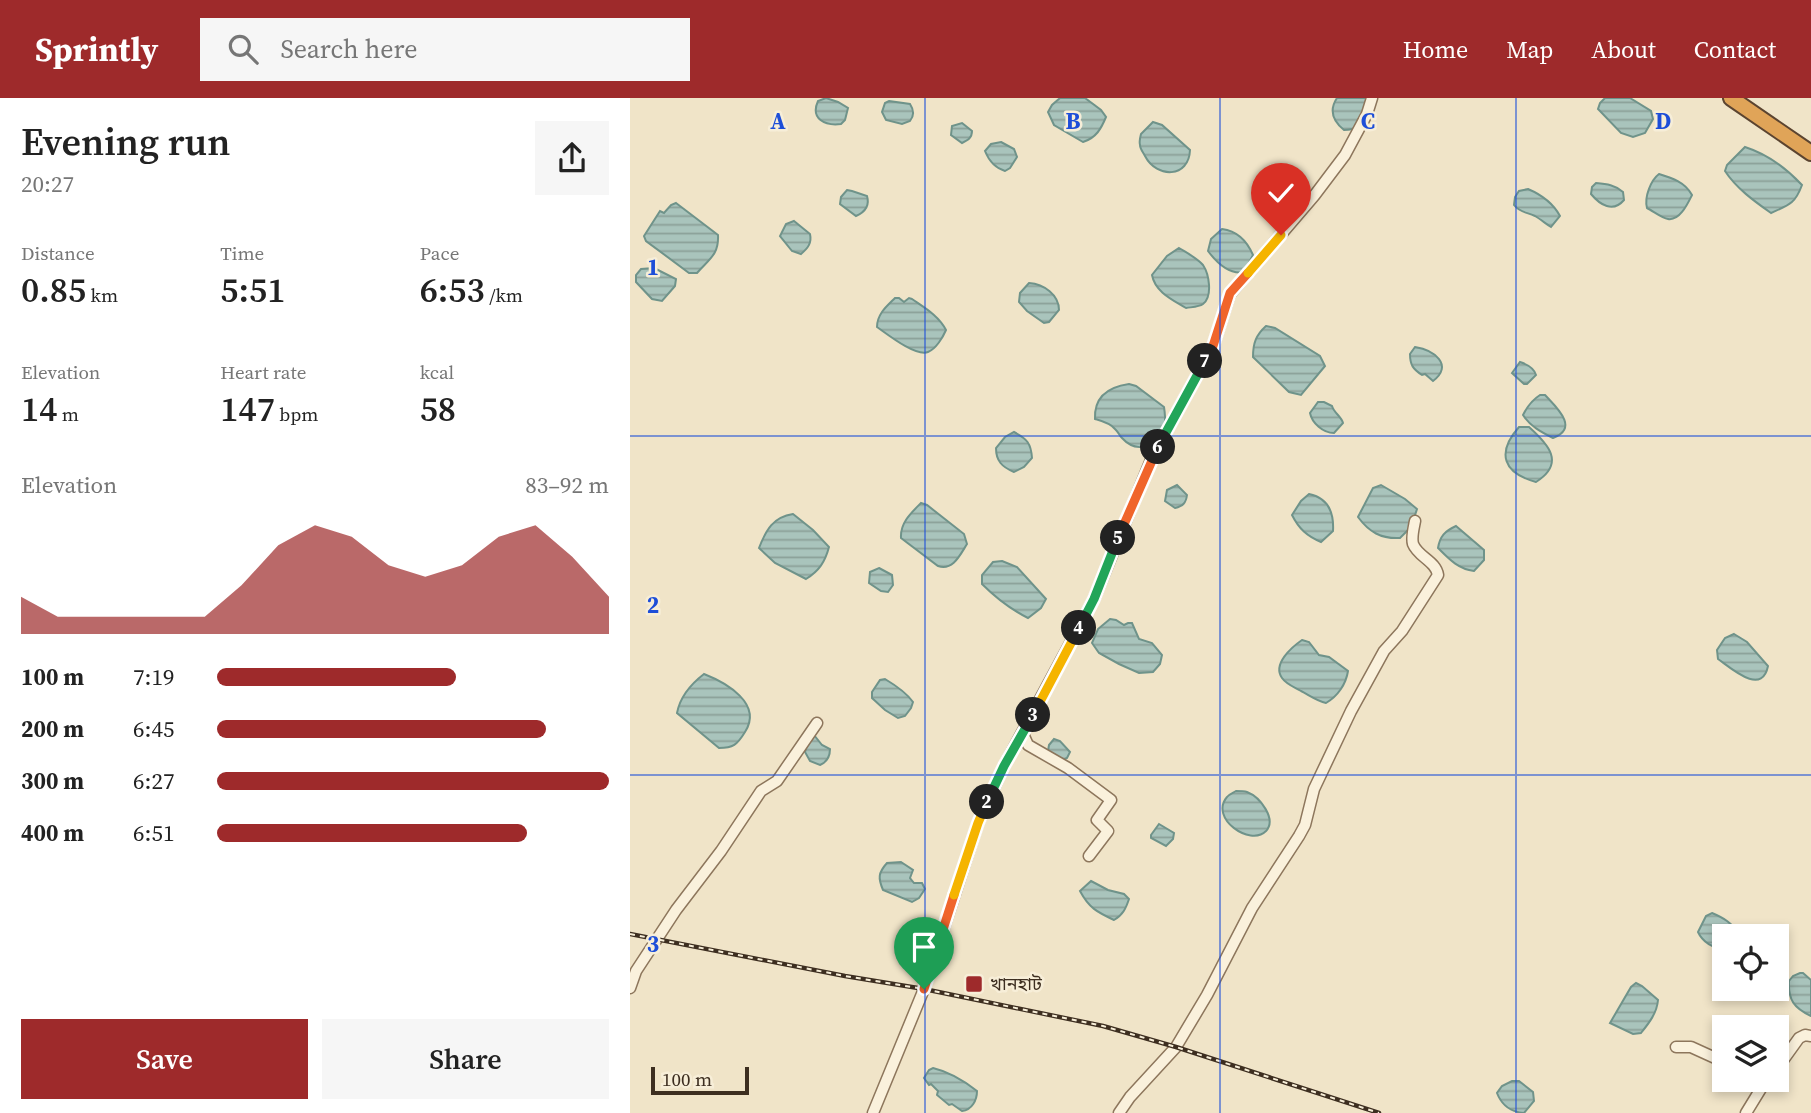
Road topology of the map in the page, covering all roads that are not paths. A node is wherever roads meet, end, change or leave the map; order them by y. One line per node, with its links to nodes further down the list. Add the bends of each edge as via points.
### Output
1 (1372, 98): 6 (street, via 1345,155 1230,293 1213,346 1151,460 1094,599)
2 (1731, 98): 3 (highway)
3 (1811, 153)
4 (1416, 520): 15 (street, via 1415,547 1438,575 1384,651 1314,789 1305,825 1252,908 1176,1047)
5 (817, 723): 8 (street, via 777,781 761,791 676,910)
6 (1023, 734): 7 (street, via 1028,745 1111,800 1097,820 1108,831); 14 (street, via 978,823 924,989)
7 (1089, 856)
8 (630, 988)
9 (1811, 1036): 11 (street, via 1799,1038)
10 (1676, 1047): 12 (street, via 1691,1047)
11 (1789, 1052)
12 (1712, 1057)
13 (1757, 1092): 16 (street)
14 (873, 1113)
15 (1119, 1113)
16 (1746, 1113)

